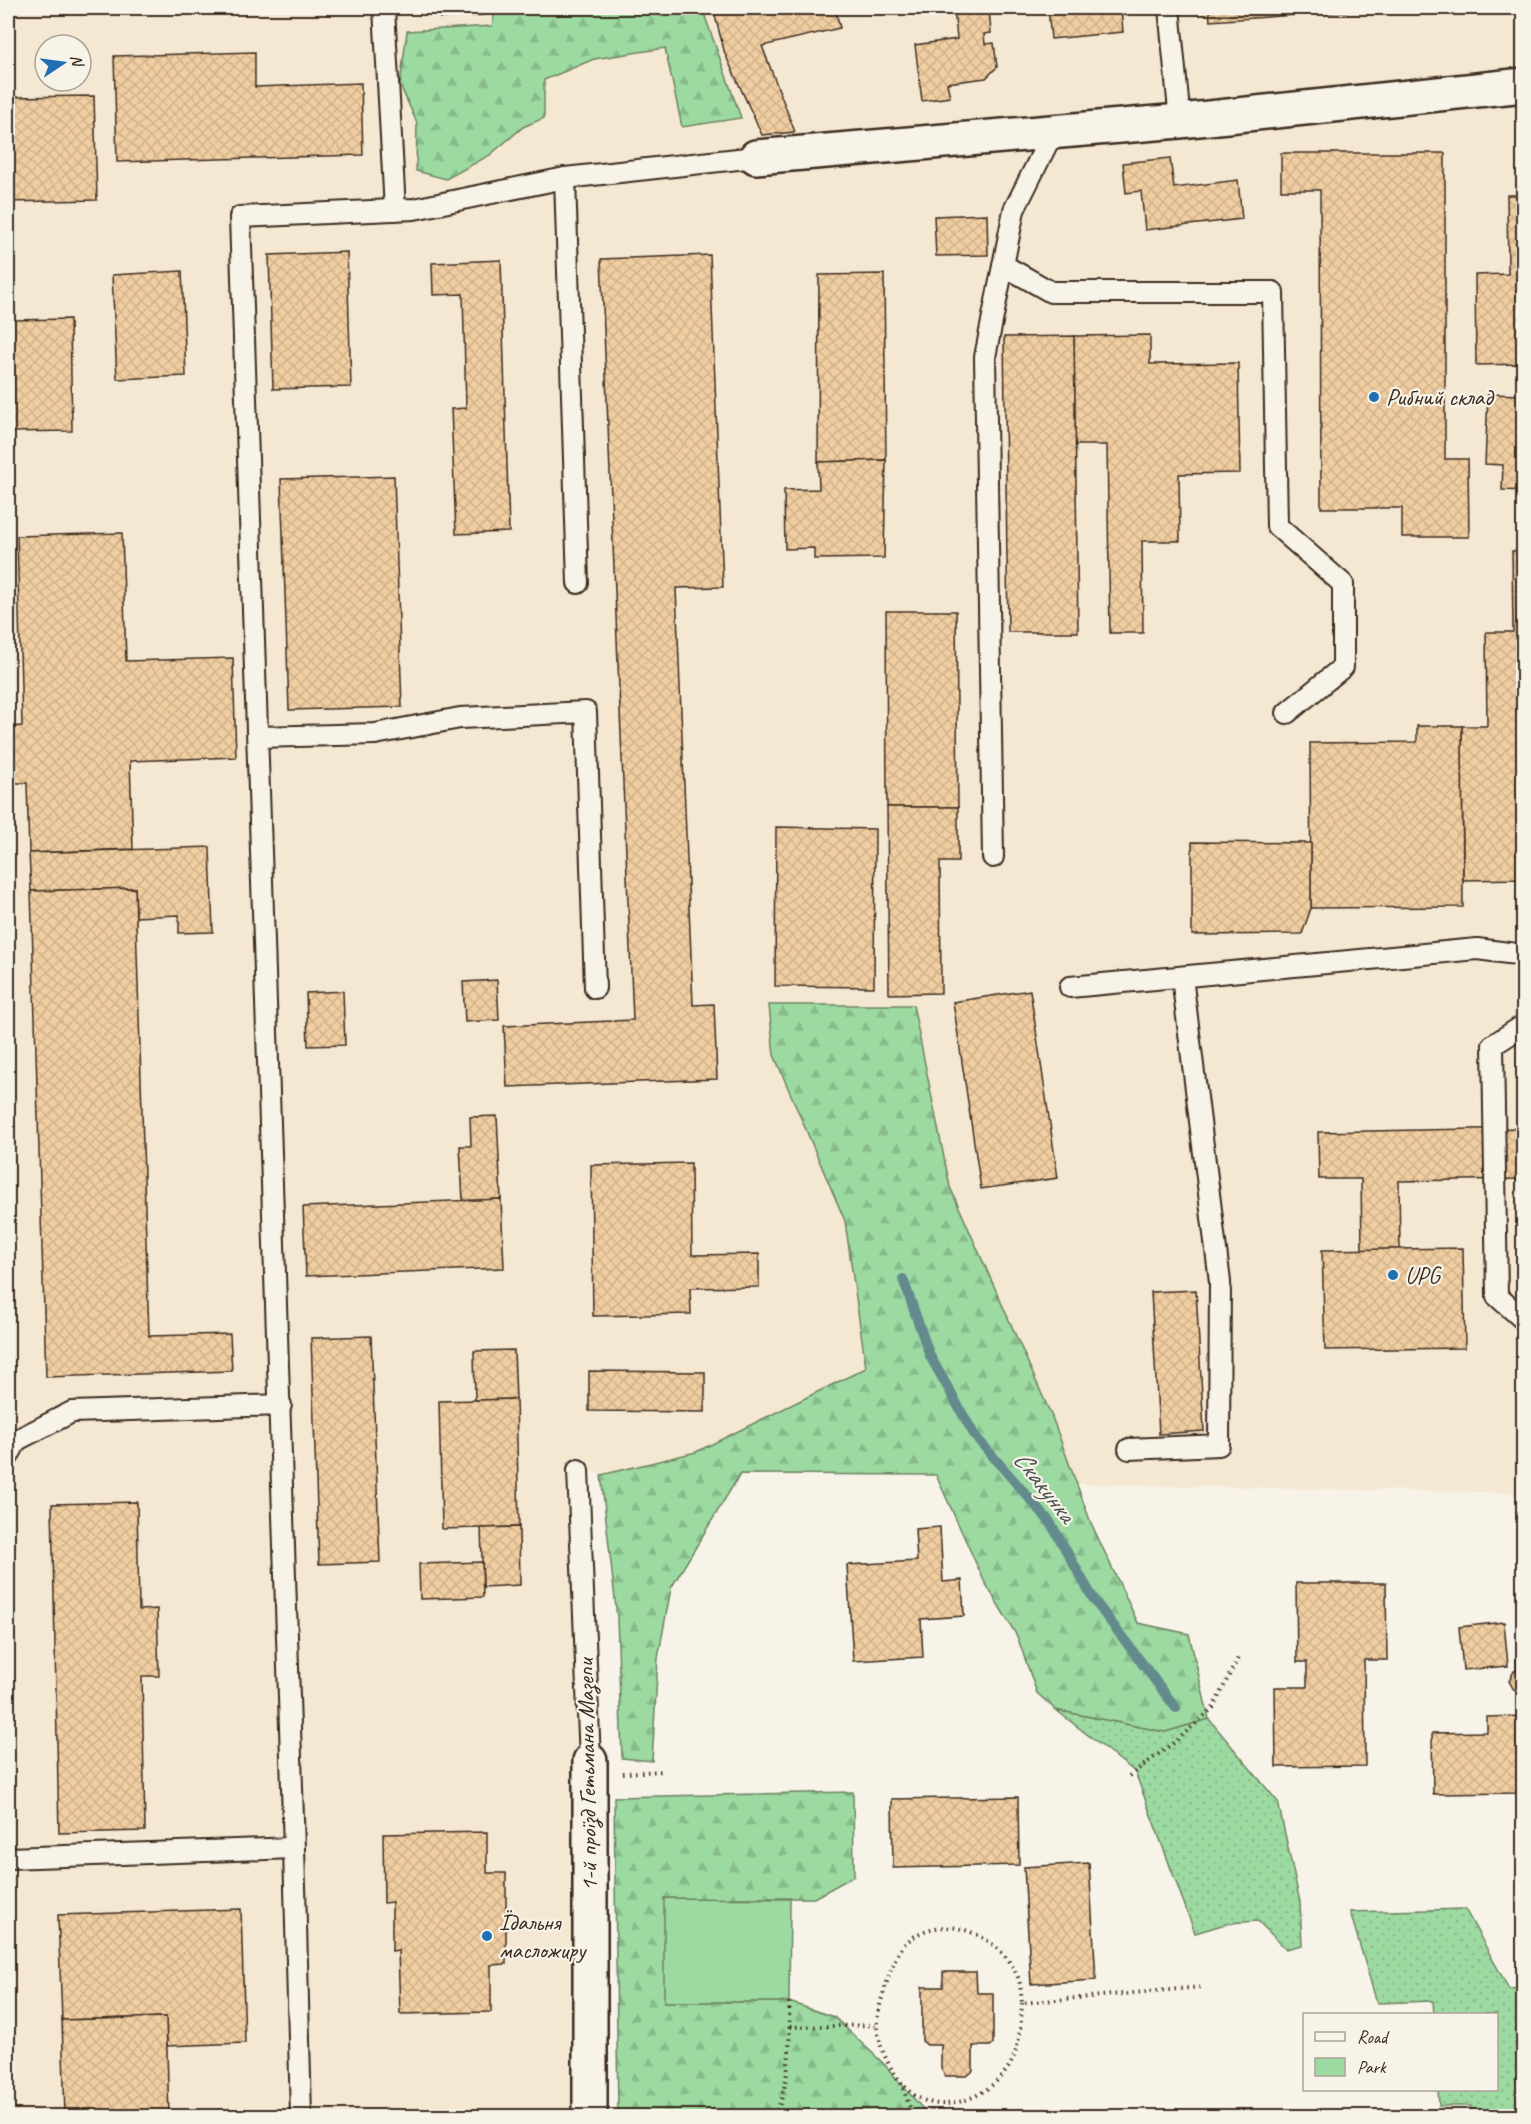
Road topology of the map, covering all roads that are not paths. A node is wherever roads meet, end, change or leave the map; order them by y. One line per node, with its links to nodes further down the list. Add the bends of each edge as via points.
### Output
1 (384, 8): 8 (lane)
2 (1169, 8): 4 (lane)
3 (1524, 85): 4 (street)
4 (1180, 121): 5 (street)
5 (1053, 132): 6 (street); 9 (lane, via 1014,210)
6 (756, 157): 7 (lane)
7 (565, 178): 8 (lane); 10 (lane)
8 (395, 210): 12 (lane, via 240,217)
9 (1003, 265): 11 (lane, via 1051,292 1273,292 1277,526 1343,584 1343,667); 13 (lane, via 985,357)
10 (578, 583)
11 (1287, 713)
12 (258, 737): 17 (lane, via 375,734 460,718 586,712); 20 (lane)
13 (993, 857)
14 (1524, 955): 15 (lane, via 1477,949)
15 (1182, 976): 16 (lane); 21 (lane, via 1220,1282 1219,1444)
16 (1070, 987)
17 (595, 988)
18 (1524, 1025): 19 (lane, via 1493,1046 1497,1296)
19 (1524, 1320)
20 (281, 1406): 22 (lane, via 72,1412 17,1440); 25 (lane)
21 (1129, 1449)
22 (8, 1457)
23 (578, 1470): 24 (lane, 1-й проїзд Гетьмана Мазепи)
24 (590, 1761): 28 (street, 1-й проїзд Гетьмана Мазепи)
25 (294, 1848): 26 (lane); 27 (lane)
26 (8, 1858)
27 (301, 2116)
28 (590, 2116)

